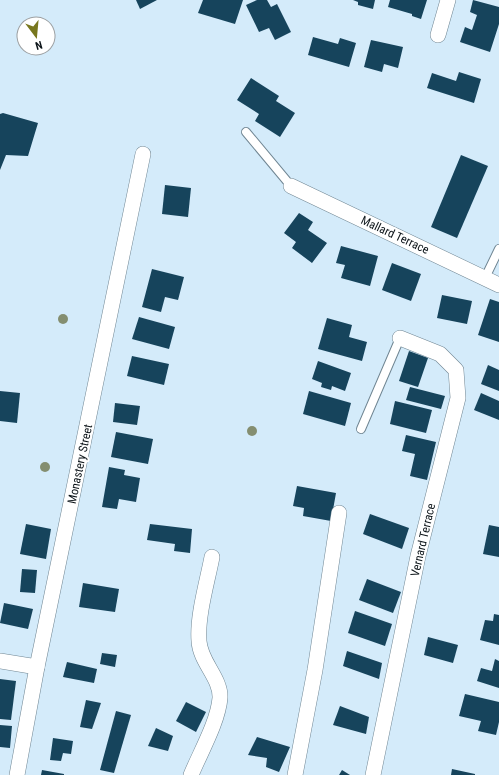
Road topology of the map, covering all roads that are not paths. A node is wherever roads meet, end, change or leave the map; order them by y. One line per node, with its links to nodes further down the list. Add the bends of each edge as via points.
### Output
1 (448, 0): 2 (street)
2 (438, 35)
3 (246, 132): 5 (lane)
4 (143, 154): 14 (street, Monastery Street)
5 (291, 186): 7 (street, Mallard Terrace)
6 (499, 249): 7 (lane)
7 (484, 278): 8 (street, Mallard Terrace)
8 (499, 285)
9 (400, 338): 10 (lane); 18 (street, Vernard Terrace, via 440,354 456,370 458,398 418,556)
10 (361, 429)
11 (339, 513): 17 (street, via 315,670)
12 (212, 557): 16 (street, via 199,641 201,653 219,688 220,699 215,719)
13 (0, 661): 14 (street)
14 (37, 667): 15 (street, Monastery Street)
15 (17, 775)
16 (191, 775)
17 (295, 775)
18 (373, 775)

